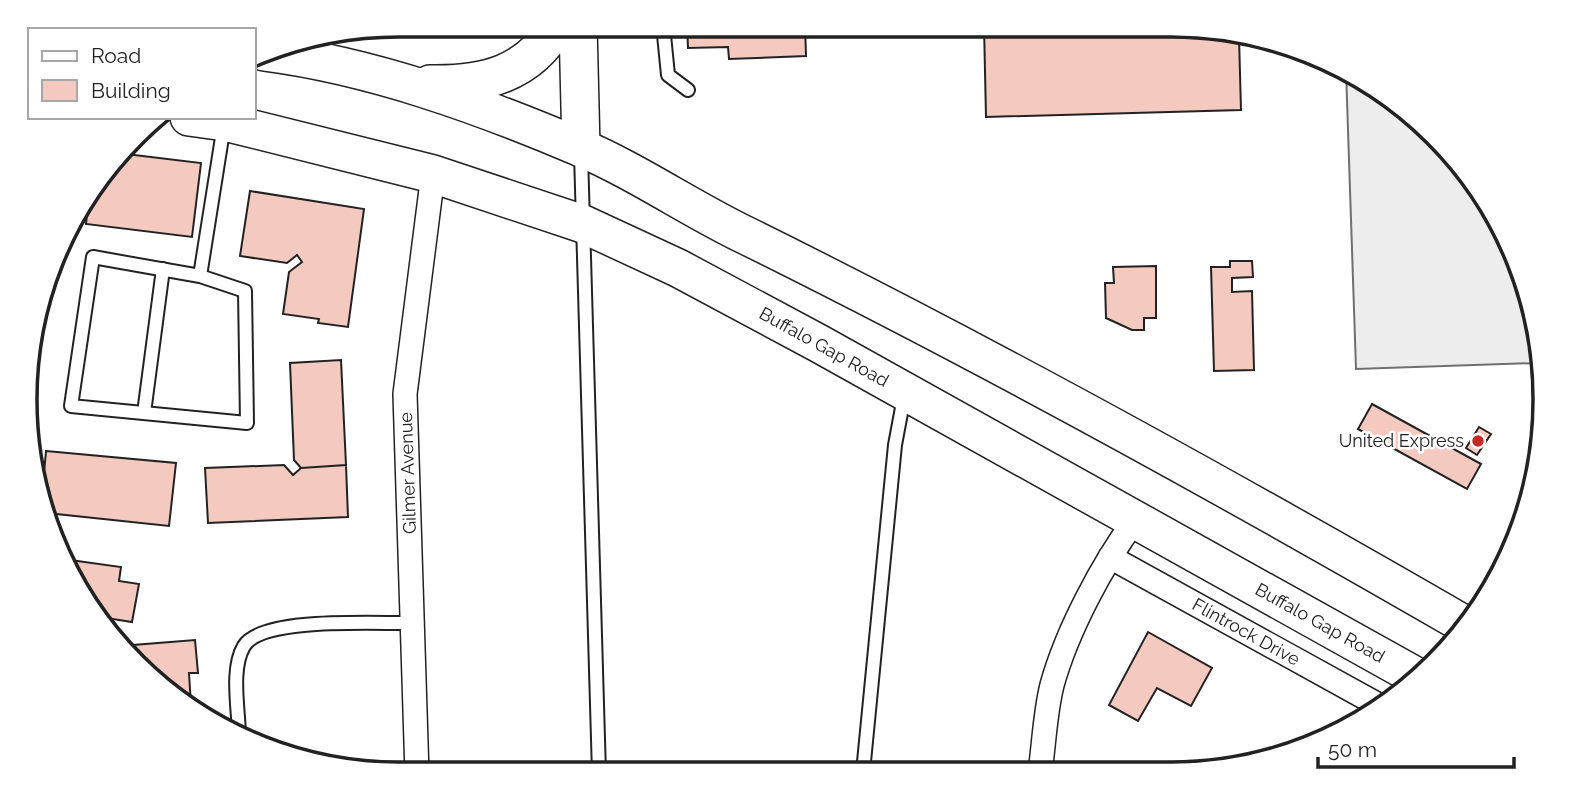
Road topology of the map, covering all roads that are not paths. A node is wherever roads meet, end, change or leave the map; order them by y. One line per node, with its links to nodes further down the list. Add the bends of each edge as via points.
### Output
1 (548, 37): 5 (main road, via 533,57 485,81)
2 (578, 37): 9 (main road)
3 (664, 37): 6 (lane, via 668,75)
4 (283, 56): 5 (main road)
5 (409, 83): 9 (main road)
6 (688, 90)
7 (203, 119): 8 (main road, Buffalo Gap Road)
8 (225, 122): 10 (main road, Buffalo Gap Road); 13 (lane)
9 (581, 148): 11 (lane); 18 (main road, via 887,305)
10 (433, 174): 11 (main road, Buffalo Gap Road); 19 (street, Gilmer Avenue, via 405,394)
11 (583, 224): 14 (main road, Buffalo Gap Road, via 678,268); 24 (lane)
12 (163, 269): 13 (lane); 15 (lane); 15 (lane, via 93,257 71,406)
13 (200, 276): 15 (lane, via 246,291 247,423)
14 (905, 392): 16 (main road, Buffalo Gap Road); 25 (lane, via 895,445)
15 (144, 413)
16 (1135, 520): 17 (street); 20 (main road, Buffalo Gap Road)
17 (1110, 557): 21 (street, Flintrock Drive); 26 (street, via 1082,610 1052,685)
18 (1457, 621)
19 (413, 623): 22 (lane, via 285,627 251,638 238,667); 23 (street, Gilmer Avenue)
20 (1409, 673)
21 (1372, 701)
22 (239, 725)
23 (417, 762)
24 (599, 762)
25 (864, 762)
26 (1041, 762)

